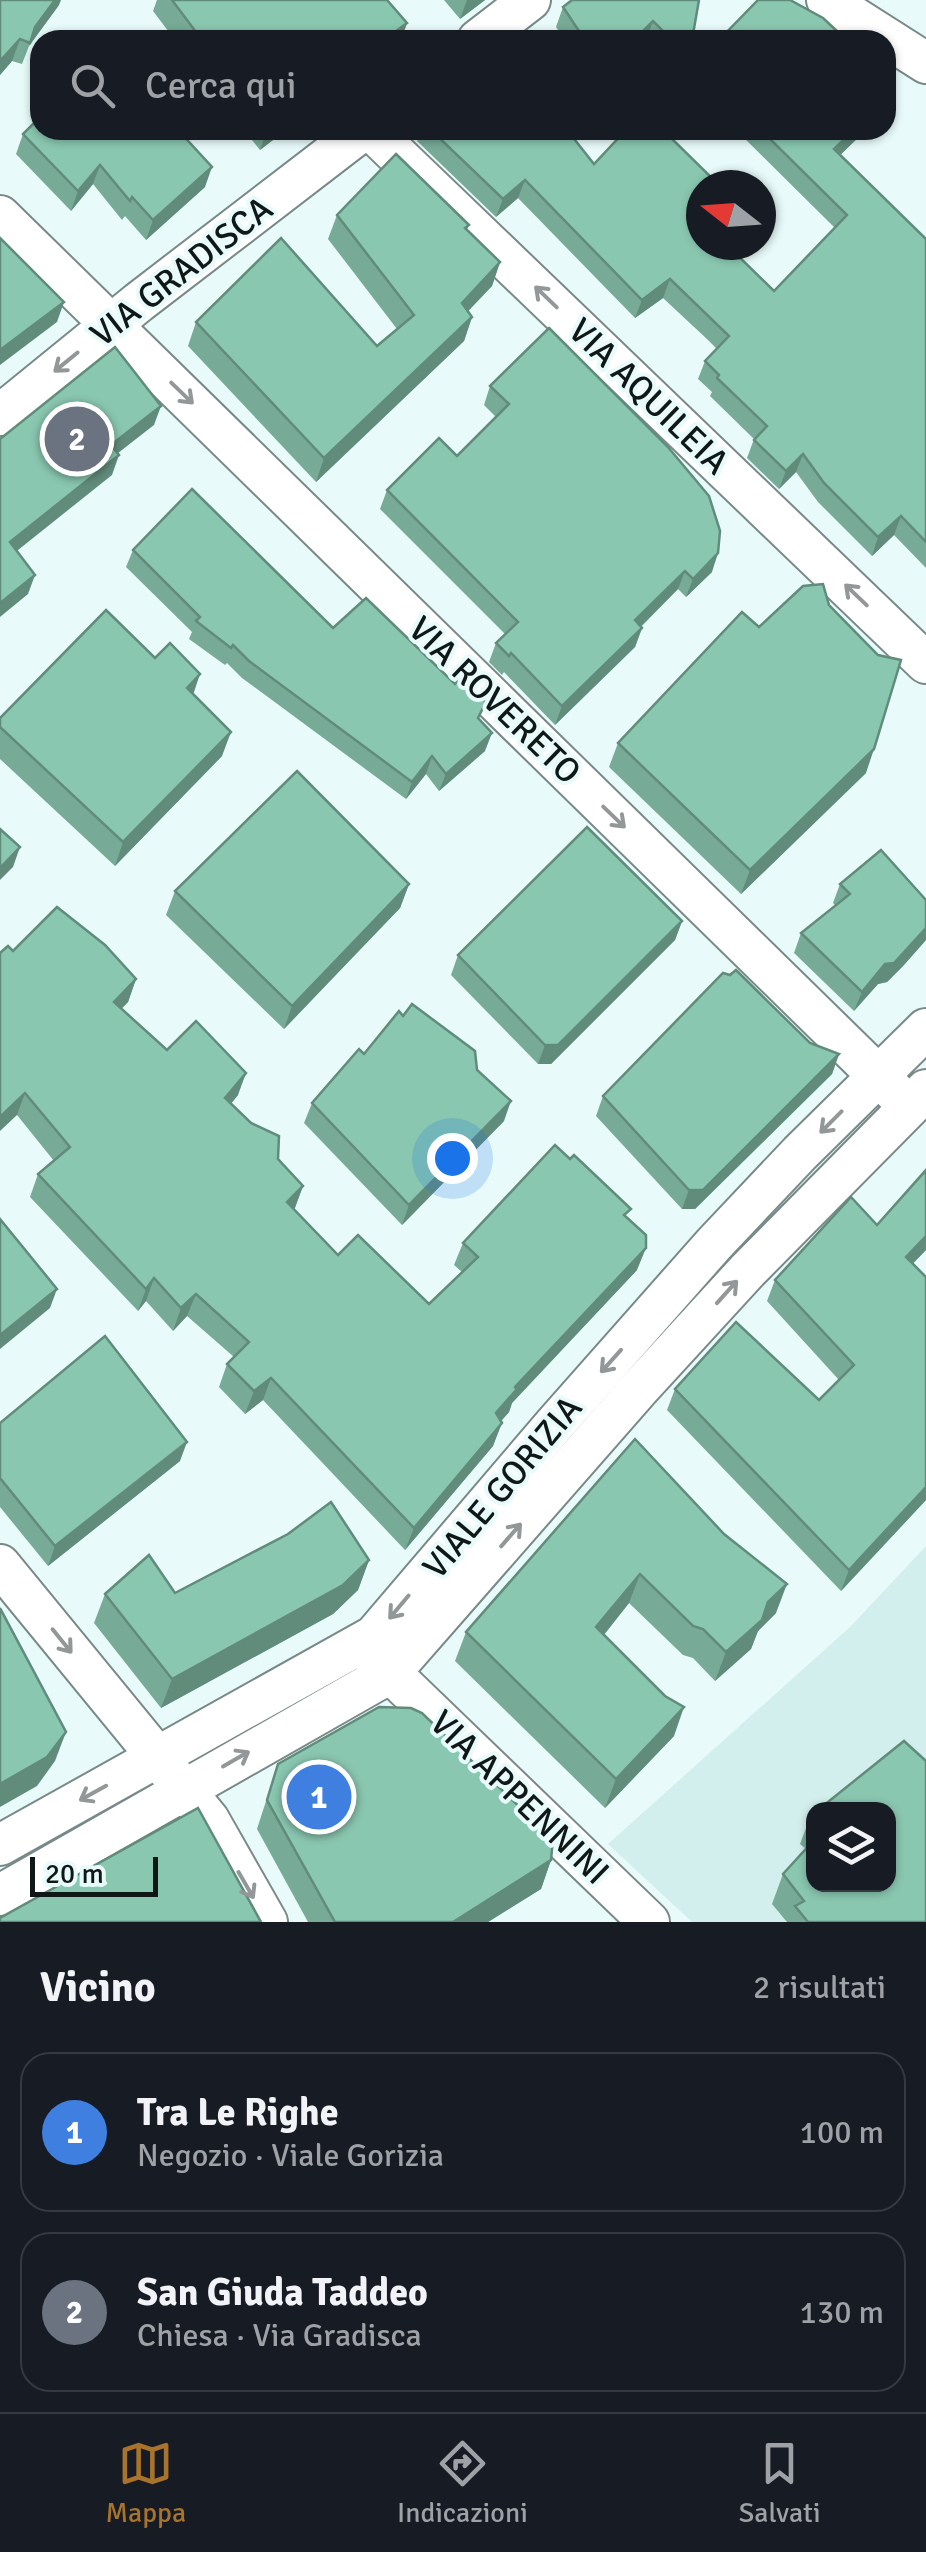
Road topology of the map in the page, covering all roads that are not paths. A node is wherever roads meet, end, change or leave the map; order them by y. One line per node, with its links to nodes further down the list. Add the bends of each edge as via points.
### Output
1 (530, 0): 3 (street)
2 (827, 0): 4 (street)
3 (491, 30)
4 (874, 30)
5 (896, 44): 6 (street)
6 (926, 63)
7 (350, 140): 10 (street, VIA GRADISCA)
8 (382, 140): 12 (street, VIA AQUILEIA, one-way to 8)
9 (0, 216): 10 (street, VIA ROVERETO)
10 (112, 325): 11 (street, VIA GRADISCA, one-way to 11); 14 (street, VIA ROVERETO, one-way to 14)
11 (0, 414)
12 (926, 663)
13 (926, 1030): 14 (street, VIALE GORIZIA)
14 (878, 1076): 15 (street, VIA ROVERETO); 17 (street, VIALE GORIZIA, one-way to 17, via 714,1244)
15 (918, 1098): 18 (street, VIALE GORIZIA, one-way to 15, via 748,1270)
16 (0, 1566): 19 (street, one-way to 19)
17 (362, 1645): 18 (street, VIA APPENNINI); 19 (street, VIALE GORIZIA)
18 (390, 1673): 20 (street, VIALE GORIZIA, one-way to 18); 24 (street, VIA APPENNINI)
19 (157, 1757): 20 (street); 21 (street, VIALE GORIZIA, one-way to 21)
20 (186, 1790): 22 (street, VIALE GORIZIA); 23 (street, one-way to 23)
21 (0, 1845)
22 (0, 1895)
23 (267, 1922)
24 (649, 1922)

